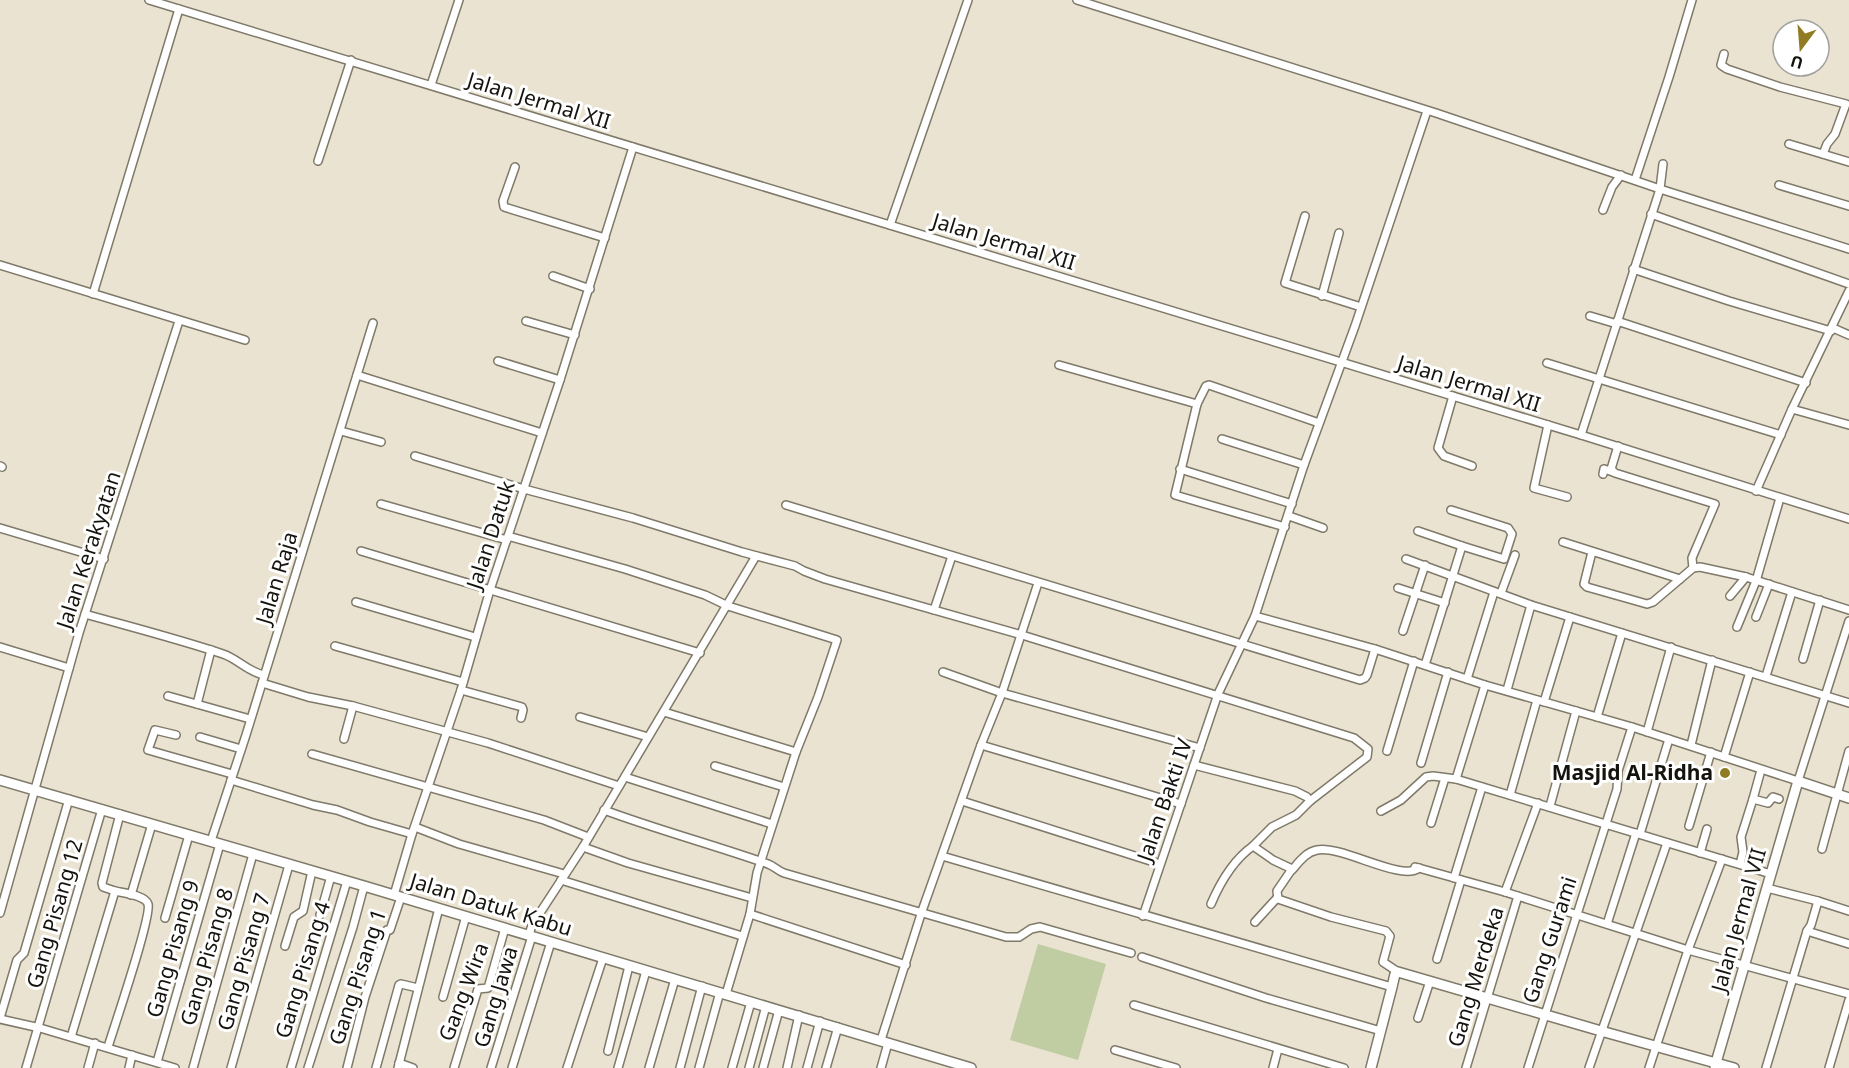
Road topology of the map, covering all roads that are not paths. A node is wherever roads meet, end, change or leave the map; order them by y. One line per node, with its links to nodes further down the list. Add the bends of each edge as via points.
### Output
1 (149, 0): 6 (street, Jalan Jermal XII)
2 (459, 0): 9 (street)
3 (969, 0): 27 (street)
4 (1077, 0): 10 (street)
5 (1692, 0): 20 (street)
6 (179, 9): 8 (street, Jalan Jermal XII); 37 (street)
7 (1724, 54): 11 (street, via 1724,68 1846,104)
8 (351, 60): 9 (street, Jalan Jermal XII); 15 (street)
9 (431, 85): 13 (street, Jalan Jermal XII)
10 (1427, 111): 19 (street); 39 (street, Jalan Bakti IV)
11 (1846, 113): 14 (street)
12 (1790, 144): 14 (street)
13 (633, 147): 27 (street, Jalan Jermal XII); 29 (street, Jalan Datuk)
14 (1823, 154): 16 (street)
15 (318, 161)
16 (1849, 162)
17 (1663, 164): 22 (street)
18 (515, 167): 29 (street, via 504,207)
19 (1621, 175): 20 (street); 24 (street)
20 (1635, 180): 22 (street)
21 (1779, 185): 23 (street)
22 (1660, 189): 25 (street); 30 (street)
23 (1849, 206)
24 (1603, 210)
25 (1651, 214): 32 (street); 34 (street)
26 (1305, 216): 38 (street, via 1285,282)
27 (890, 225): 50 (street, Jalan Jermal XII)
28 (1339, 233): 38 (street)
29 (605, 238): 35 (street, Jalan Datuk)
30 (1849, 249)
31 (0, 265): 37 (street)
32 (1633, 269): 44 (street); 45 (street)
33 (553, 276): 35 (street)
34 (1849, 284)
35 (590, 289): 46 (street, Jalan Datuk)
36 (1849, 291): 45 (street)
37 (93, 294): 41 (street)
38 (1322, 296): 39 (street)
39 (1361, 307): 50 (street, Jalan Bakti IV)
40 (1590, 316): 44 (street)
41 (179, 321): 48 (street); 98 (street, Jalan Kerakyatan)
42 (526, 321): 46 (street)
43 (373, 323): 53 (street, Jalan Raja)
44 (1617, 323): 54 (street); 56 (street)
45 (1832, 329): 47 (street); 56 (street)
46 (575, 335): 55 (street, Jalan Datuk)
47 (1849, 335)
48 (245, 340)
49 (498, 361): 55 (street)
50 (1341, 362): 57 (street, Jalan Jermal XII); 60 (street, Jalan Bakti IV)
51 (1547, 363): 54 (street)
52 (1059, 365): 58 (street)
53 (357, 375): 63 (street, Jalan Raja); 64 (street)
54 (1598, 378): 65 (street); 66 (street)
55 (560, 380): 64 (street, Jalan Datuk)
56 (1806, 383): 59 (street)
57 (1453, 396): 61 (street, Jalan Jermal XII); 72 (street, via 1438,448 1444,456)
58 (1197, 404): 60 (street, via 1201,392 1209,385); 73 (street)
59 (1792, 409): 62 (street); 66 (street)
60 (1318, 423): 71 (street, Jalan Bakti IV)
61 (1548, 425): 65 (street, Jalan Jermal XII); 78 (street, via 1534,488)
62 (1849, 425)
63 (343, 432): 68 (street); 146 (street, Jalan Raja)
64 (542, 433): 76 (street, Jalan Datuk)
65 (1581, 435): 69 (street, Jalan Jermal XII)
66 (1780, 435): 77 (street)
67 (1222, 439): 71 (street)
68 (381, 442)
69 (1618, 446): 74 (street); 77 (street, Jalan Jermal XII)
70 (415, 456): 76 (street)
71 (1304, 465): 81 (street, Jalan Bakti IV)
72 (1472, 466)
73 (1180, 469): 81 (street); 86 (street, via 1175,495)
74 (1612, 472): 75 (street, via 1604,469); 101 (street, via 1715,504 1692,558)
75 (1603, 474)
76 (524, 489): 90 (street, Jalan Datuk); 96 (street)
77 (1756, 490): 79 (street, Jalan Jermal XII)
78 (1567, 497)
79 (1780, 498): 85 (street, Jalan Jermal XII); 105 (street)
80 (381, 504): 90 (street)
81 (1292, 504): 84 (street, Jalan Bakti IV)
82 (786, 505): 97 (street)
83 (1451, 510): 92 (street, via 1512,532 1504,559)
84 (1289, 516): 86 (street, Jalan Bakti IV); 88 (street)
85 (1849, 519)
86 (1285, 527): 122 (street, Jalan Bakti IV)
87 (0, 528): 98 (street)
88 (1323, 528)
89 (1418, 531): 92 (street)
90 (507, 538): 109 (street, Jalan Datuk); 118 (street, via 625,569 705,594)
91 (1563, 542): 94 (street)
92 (1462, 546): 102 (street)
93 (361, 551): 109 (street)
94 (1592, 552): 104 (street); 104 (street, via 1583,581 1587,587 1647,604)
95 (1515, 555): 110 (street)
96 (756, 556): 118 (street, Gang Jawa); 119 (street)
97 (952, 556): 106 (street); 119 (street)
98 (104, 559): 121 (street, Jalan Kerakyatan)
99 (1406, 559): 100 (street)
100 (1425, 565): 102 (street); 112 (street)
101 (1693, 568): 103 (street, via 1715,569); 104 (street)
102 (1454, 576): 110 (street); 116 (street)
103 (1746, 578): 105 (street); 113 (street)
104 (1680, 579)
105 (1756, 580): 107 (street); 126 (street)
106 (1038, 583): 129 (street); 131 (street)
107 (1769, 584): 111 (street); 124 (street)
108 (1398, 588): 112 (street)
109 (490, 590): 130 (street, Jalan Datuk); 137 (street)
110 (1498, 592): 117 (street); 148 (street)
111 (1792, 592): 114 (street); 147 (street)
112 (1416, 594): 116 (street); 127 (street)
113 (1730, 596)
114 (1820, 600): 120 (street); 138 (street)
115 (356, 602): 130 (street)
116 (1445, 603): 141 (street)
117 (1531, 605): 123 (street); 152 (street)
118 (728, 606): 137 (street, Gang Jawa); 181 (street, via 837,640)
119 (934, 610): 129 (street)
120 (1849, 610)
121 (85, 614): 136 (street); 142 (street, Jalan Kerakyatan)
122 (1255, 616): 131 (street, Jalan Bakti IV); 135 (street)
123 (1570, 617): 128 (street); 157 (street)
124 (1756, 617)
125 (1849, 621): 155 (street)
126 (1737, 627)
127 (1403, 631)
128 (1622, 633): 134 (street); 164 (street)
129 (1022, 635): 153 (street); 154 (street)
130 (475, 637): 151 (street, Jalan Datuk)
131 (1240, 644): 135 (street, via 1363,680); 154 (street, Jalan Bakti IV)
132 (335, 646): 151 (street)
133 (0, 647): 142 (street)
134 (1671, 647): 139 (street); 168 (street)
135 (1374, 649): 140 (street)
136 (211, 650): 146 (street); 159 (street)
137 (700, 653): 162 (street, Gang Jawa)
138 (1803, 659)
139 (1712, 660): 145 (street); 176 (street)
140 (1414, 661): 141 (street); 179 (street)
141 (1425, 665): 144 (street)
142 (69, 668): 199 (street, Jalan Kerakyatan)
143 (943, 672): 153 (street)
144 (1449, 672): 148 (street); 185 (street)
145 (1750, 672): 147 (street); 184 (street)
146 (264, 675): 149 (street, Jalan Raja)
147 (1766, 676): 155 (street)
148 (1467, 679): 150 (street)
149 (262, 683): 160 (street, via 308,698); 166 (street, Jalan Raja)
150 (1485, 685): 152 (street); 192 (street)
151 (462, 686): 165 (street, via 522,707); 169 (street, Jalan Datuk)
152 (1507, 690): 157 (street)
153 (1002, 693): 175 (street); 177 (street)
154 (1218, 694): 177 (street, Jalan Bakti IV); 207 (street, via 1344,734 1368,749 1362,762)
155 (1826, 695): 158 (street); 194 (street)
156 (168, 696): 159 (street)
157 (1540, 701): 161 (street); 201 (street)
158 (1849, 703)
159 (196, 704): 166 (street)
160 (353, 706): 169 (street); 173 (street)
161 (1576, 711): 164 (street); 210 (street)
162 (664, 712): 172 (street, Gang Jawa); 181 (street)
163 (580, 717): 172 (street)
164 (1597, 717): 167 (street)
165 (521, 718)
166 (250, 719): 178 (street, Jalan Raja)
167 (1632, 727): 168 (street); 216 (street, Gang Gurami)
168 (1647, 732): 174 (street)
169 (446, 733): 195 (street, Jalan Datuk); 196 (street)
170 (176, 735): 189 (street, via 154,730 148,750)
171 (200, 737): 178 (street)
172 (648, 737): 190 (street, Gang Jawa)
173 (344, 739)
174 (1669, 739): 176 (street); 222 (street)
175 (981, 745): 206 (street); 209 (street)
176 (1691, 745): 182 (street)
177 (1200, 748): 186 (street, Jalan Bakti IV)
178 (241, 749): 189 (street, Jalan Raja)
179 (1387, 750)
180 (1849, 751): 200 (street)
181 (796, 752): 197 (street)
182 (1710, 752): 184 (street); 219 (street)
183 (312, 754): 195 (street)
184 (1724, 757): 188 (street)
185 (1421, 763)
186 (1194, 765): 207 (street, via 1294,791); 209 (street, Jalan Bakti IV)
187 (715, 766): 197 (street)
188 (1761, 770): 194 (street); 204 (street)
189 (232, 777): 221 (street, via 370,822); 225 (street, Jalan Raja)
190 (625, 777): 196 (street, Gang Jawa); 218 (street)
191 (1445, 778): 192 (street); 213 (street, via 1426,777 1401,800); 215 (street)
192 (1456, 779): 198 (street)
193 (0, 780): 199 (street, Jalan Datuk Kabu)
194 (1798, 781): 200 (street); 240 (street, Jalan Jermal VII)
195 (427, 786): 221 (street, Jalan Datuk); 224 (street)
196 (619, 786): 212 (street, Gang Jawa)
197 (784, 787): 218 (street)
198 (1482, 787): 201 (street); 243 (street)
199 (34, 790): 205 (street, Jalan Datuk Kabu); 259 (street, Jalan Kerakyatan)
200 (1836, 794): 203 (street); 229 (street)
201 (1510, 795): 208 (street)
202 (1779, 798): 204 (street, via 1773,796 1768,803)
203 (1849, 798)
204 (1753, 799): 236 (street, via 1740,842)
205 (69, 800): 211 (street, Jalan Datuk Kabu); 303 (street, via 24,953 17,960)
206 (962, 801): 232 (street); 235 (street)
207 (1310, 801): 227 (street)
208 (1538, 803): 210 (street); 248 (street)
209 (1181, 804): 235 (street, Jalan Bakti IV)
210 (1550, 807): 216 (street)
211 (102, 809): 214 (street, Jalan Datuk Kabu); 307 (street, Gang Pisang 12)
212 (604, 810): 224 (street, Gang Jawa); 234 (street)
213 (1381, 811)
214 (120, 814): 217 (street, Jalan Datuk Kabu); 247 (street, via 102,886)
215 (1431, 823)
216 (1606, 823): 222 (street); 261 (street, Gang Gurami)
217 (152, 824): 223 (street, Jalan Datuk Kabu); 249 (street)
218 (772, 824): 234 (street)
219 (1689, 826)
220 (1707, 829): 230 (street)
221 (413, 830): 242 (street); 250 (street, Jalan Datuk)
222 (1638, 834): 226 (street); 267 (street)
223 (189, 835): 225 (street, Jalan Datuk Kabu); 265 (street)
224 (588, 837): 228 (street, Gang Jawa)
225 (216, 843): 231 (street, Jalan Datuk Kabu); 319 (street, Gang Pisang 9)
226 (1667, 843): 230 (street); 270 (street)
227 (1252, 846): 238 (street); 255 (street, via 1231,868)
228 (583, 847): 242 (street, Gang Jawa); 252 (street)
229 (1822, 849)
230 (1700, 853): 233 (street)
231 (253, 854): 237 (street, Jalan Datuk Kabu); 327 (street, Gang Pisang 8)
232 (942, 856): 257 (street); 264 (street)
233 (1722, 859): 236 (street); 276 (street)
234 (761, 862): 252 (street); 257 (street, via 784,873)
235 (1160, 864): 264 (street, Jalan Bakti IV)
236 (1740, 864): 240 (street)
237 (289, 865): 239 (street, Jalan Datuk Kabu); 328 (street, Gang Pisang 7)
238 (1292, 870): 243 (street, via 1306,855 1318,850 1342,853 1384,867 1413,872 1417,868); 253 (street, via 1278,888)
239 (312, 871): 241 (street, Jalan Datuk Kabu); 275 (street, via 303,911 294,917)
240 (1771, 874): 246 (street, Jalan Jermal VII)
241 (331, 876): 244 (street, Jalan Datuk Kabu); 262 (street)
242 (563, 877): 271 (street, Gang Jawa); 272 (street)
243 (1458, 879): 248 (street); 280 (street)
244 (347, 881): 245 (street, Jalan Datuk Kabu); 329 (street, Gang Pisang 4)
245 (364, 886): 250 (street, Jalan Datuk Kabu); 330 (street)
246 (1767, 888): 254 (street); 282 (street, Jalan Jermal VII)
247 (114, 891): 249 (street); 310 (street)
248 (1505, 892): 251 (street)
249 (131, 895): 314 (street, via 144,899 148,908)
250 (397, 896): 256 (street, Jalan Datuk Kabu); 331 (street, Gang Pisang 1)
251 (1518, 896): 261 (street); 295 (street, Gang Merdeka)
252 (752, 898): 260 (street)
253 (1277, 898): 266 (street); 285 (street, via 1386,931 1390,936 1383,962)
254 (1818, 901): 258 (street); 269 (street)
255 (1211, 904)
256 (439, 908): 263 (street, Jalan Datuk Kabu); 291 (street)
257 (922, 911): 277 (street, via 1006,937 1019,937 1040,927); 281 (street)
258 (1849, 911)
259 (0, 913)
260 (750, 914): 272 (street); 281 (street)
261 (1575, 914): 267 (street); 302 (street, Gang Gurami)
262 (320, 915)
263 (466, 916): 268 (street, Jalan Datuk Kabu); 294 (street)
264 (1143, 916): 290 (street)
265 (165, 918)
266 (1255, 922)
267 (1607, 924): 270 (street)
268 (505, 928): 271 (street, Jalan Datuk Kabu); 334 (street, Gang Wira, via 488,988 478,989)
269 (1807, 931): 274 (street); 287 (street)
270 (1635, 932): 276 (street); 309 (street)
271 (531, 933): 273 (street, Jalan Datuk Kabu); 335 (street, Gang Jawa)
272 (742, 936): 292 (street)
273 (552, 942): 279 (street, Jalan Datuk Kabu); 336 (street)
274 (1849, 944)
275 (285, 946)
276 (1688, 950): 282 (street); 313 (street)
277 (1131, 953)
278 (1142, 957): 308 (street)
279 (603, 958): 283 (street, Jalan Datuk Kabu); 337 (street)
280 (1437, 959)
281 (906, 965): 311 (street)
282 (1745, 965): 287 (street); 321 (street, Jalan Jermal VII)
283 (629, 966): 284 (street, Jalan Datuk Kabu); 317 (street)
284 (646, 972): 286 (street, Jalan Datuk Kabu); 338 (street)
285 (1398, 972): 288 (street); 290 (street)
286 (675, 979): 289 (street, Jalan Datuk Kabu); 339 (street)
287 (1794, 979): 293 (street); 359 (street)
288 (1430, 981): 295 (street); 304 (street)
289 (702, 986): 292 (street, Jalan Datuk Kabu); 340 (street)
290 (1392, 987): 308 (street)
291 (418, 988): 322 (street); 332 (street, via 399,985)
292 (726, 990): 297 (street, Jalan Datuk Kabu); 341 (street)
293 (1849, 994)
294 (443, 997)
295 (1488, 998): 302 (street); 354 (street, Gang Merdeka)
296 (1849, 1000): 360 (street)
297 (751, 1002): 299 (street, Jalan Datuk Kabu); 342 (street)
298 (1134, 1005): 315 (street)
299 (766, 1006): 300 (street, Jalan Datuk Kabu); 343 (street)
300 (779, 1010): 301 (street, Jalan Datuk Kabu); 344 (street)
301 (800, 1015): 305 (street, Jalan Datuk Kabu); 345 (street)
302 (1544, 1015): 309 (street); 355 (street, Gang Gurami)
303 (0, 1018): 307 (street)
304 (1418, 1018)
305 (820, 1022): 306 (street, Jalan Datuk Kabu); 346 (street)
306 (838, 1027): 311 (street, Jalan Datuk Kabu); 347 (street)
307 (40, 1028): 310 (street); 323 (street, Gang Pisang 12)
308 (1381, 1031): 353 (street)
309 (1601, 1031): 313 (street); 356 (street)
310 (71, 1037): 312 (street)
311 (884, 1042): 320 (street, Jalan Datuk Kabu); 348 (street)
312 (94, 1043): 314 (street); 324 (street)
313 (1656, 1045): 321 (street); 357 (street)
314 (108, 1047): 318 (street)
315 (1278, 1049): 351 (street); 352 (street)
316 (1115, 1050): 350 (street)
317 (608, 1051)
318 (132, 1055): 319 (street); 325 (street)
319 (154, 1064): 326 (street)
320 (952, 1065): 349 (street, Jalan Datuk Kabu)
321 (1715, 1065): 358 (street)
322 (398, 1066): 333 (street)
323 (26, 1068)
324 (88, 1068)
325 (129, 1068)
326 (176, 1068)
327 (193, 1068)
328 (231, 1068)
329 (291, 1068)
330 (308, 1068)
331 (346, 1068)
332 (376, 1068)
333 (413, 1068)
334 (454, 1068)
335 (491, 1068)
336 (512, 1068)
337 (567, 1068)
338 (618, 1068)
339 (649, 1068)
340 (680, 1068)
341 (699, 1068)
342 (732, 1068)
343 (749, 1068)
344 (763, 1068)
345 (788, 1068)
346 (807, 1068)
347 (826, 1068)
348 (881, 1068)
349 (971, 1068)
350 (1176, 1068)
351 (1273, 1068)
352 (1344, 1068)
353 (1371, 1068)
354 (1466, 1068)
355 (1528, 1068)
356 (1589, 1068)
357 (1649, 1068)
358 (1734, 1068)
359 (1766, 1068)
360 (1828, 1068)

